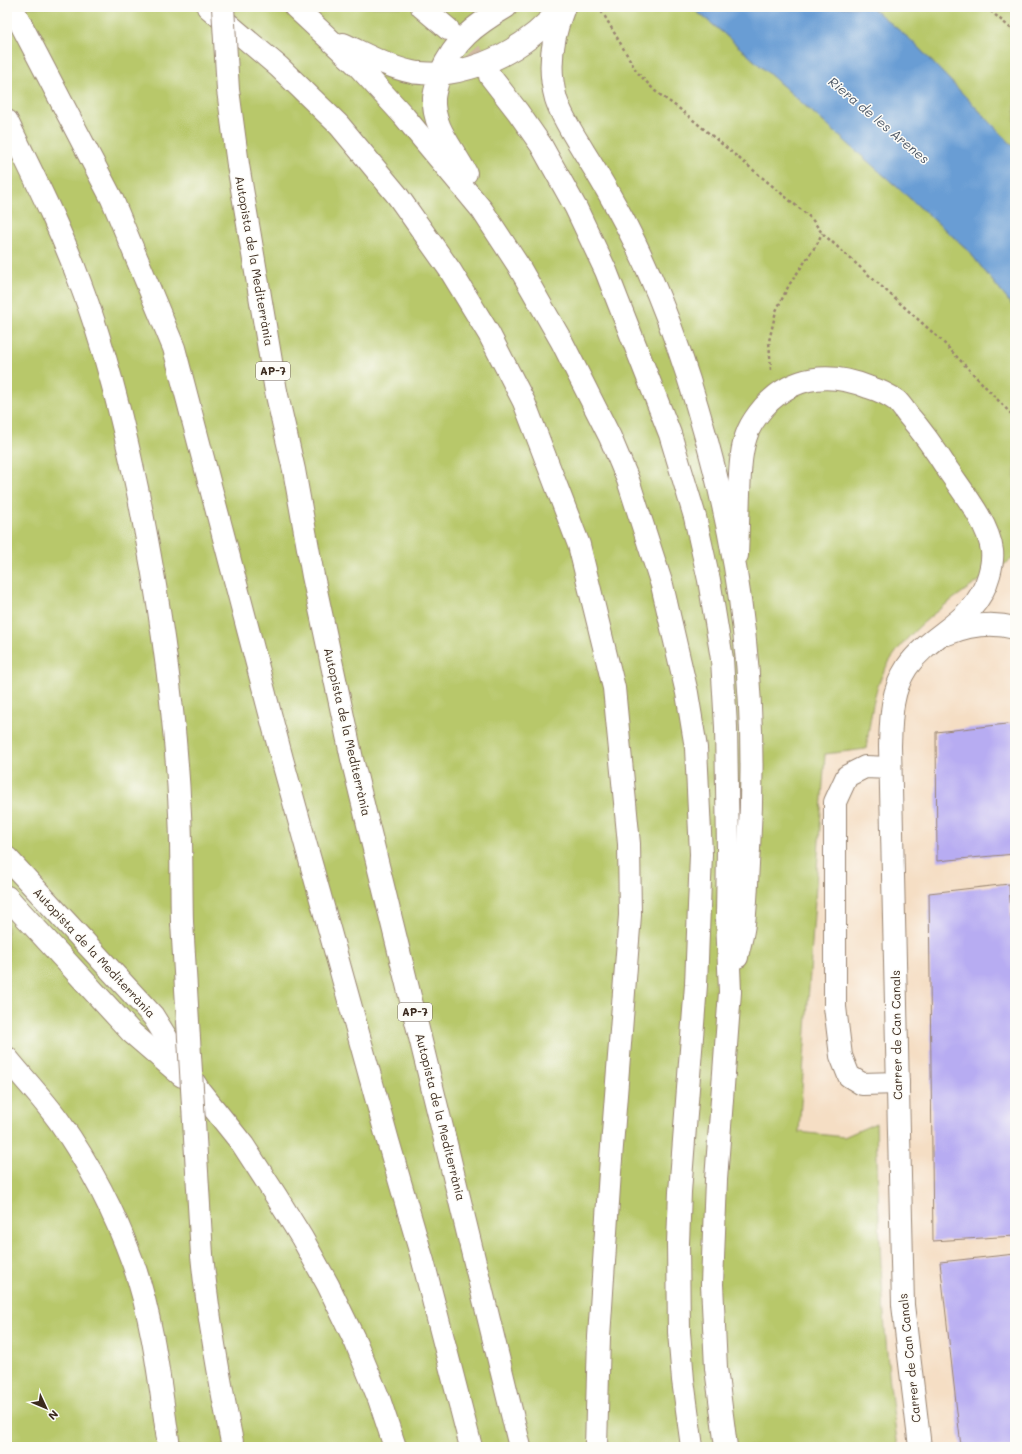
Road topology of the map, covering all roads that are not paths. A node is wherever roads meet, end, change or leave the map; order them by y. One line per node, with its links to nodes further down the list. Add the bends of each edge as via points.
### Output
1 (12, 7): 27 (main road, via 112,199 174,348 280,751 423,1261)
2 (208, 7): 29 (main road, via 279,67 339,125 397,195 450,270 489,334 524,402 579,545 614,688 629,844 630,915 599,1337)
3 (223, 7): 28 (main road, Autopista de la Mediterrània / AP-7, bridge, via 228,90 238,164 276,391 294,470 313,576 352,759)
4 (295, 7): 9 (main road)
5 (422, 7): 8 (main road)
6 (506, 7): 10 (main road, via 479,24 452,50)
7 (563, 7): 10 (main road, via 527,41 510,52 470,69); 14 (main road, via 553,40 551,57 551,76 557,101 627,227 673,333 696,400 715,470)
8 (448, 29)
9 (325, 36): 10 (main road, via 404,70); 13 (main road, via 358,66 399,110)
10 (440, 74): 13 (main road, via 434,98 438,122 465,171)
11 (490, 76): 20 (main road, via 544,151 576,208 606,271 670,434 694,516 709,580 722,659 726,735)
12 (7, 121): 25 (main road, bridge, via 45,199 79,280 107,365 128,444 145,525 162,626 174,726 180,815 182,922 202,1254 207,1303)
13 (482, 210): 30 (main road, via 518,265 558,335 610,437 628,480 660,577 687,692 696,748 701,854 696,985 680,1192 678,1290 683,1380)
14 (736, 576): 16 (main road, Carrer de Can Canals, via 740,469 748,431 758,414 783,391 800,382 815,378 854,381 896,401 922,431 978,516 990,539 992,553 986,586 970,610); 20 (main road, via 744,624 752,760 744,925)
15 (1015, 628): 16 (main road, Carrer de Can Canals, via 989,624 972,626)
16 (938, 638): 17 (main road, Carrer de Can Canals, via 915,657 900,680 891,712)
17 (890, 768): 22 (main road, Carrer de Can Canals); 22 (main road, via 865,767 847,776 835,802 835,1007 841,1056 849,1076 862,1084)
18 (7, 858): 23 (main road, Autopista de la Mediterrània, via 153,1016)
19 (7, 897): 23 (main road, via 132,1032)
20 (730, 992): 31 (main road, via 716,1180 712,1284 716,1368)
21 (7, 1058): 24 (main road, via 58,1121 91,1172 116,1220 133,1264 147,1313)
22 (898, 1083): 32 (main road, Carrer de Can Canals, via 903,1305)
23 (199, 1090): 26 (main road, Autopista de la Mediterrània, via 243,1145 325,1278 356,1342)
24 (169, 1447)
25 (233, 1447)
26 (395, 1447)
27 (471, 1447)
28 (520, 1447)
29 (596, 1447)
30 (692, 1447)
31 (726, 1447)
32 (920, 1447)

